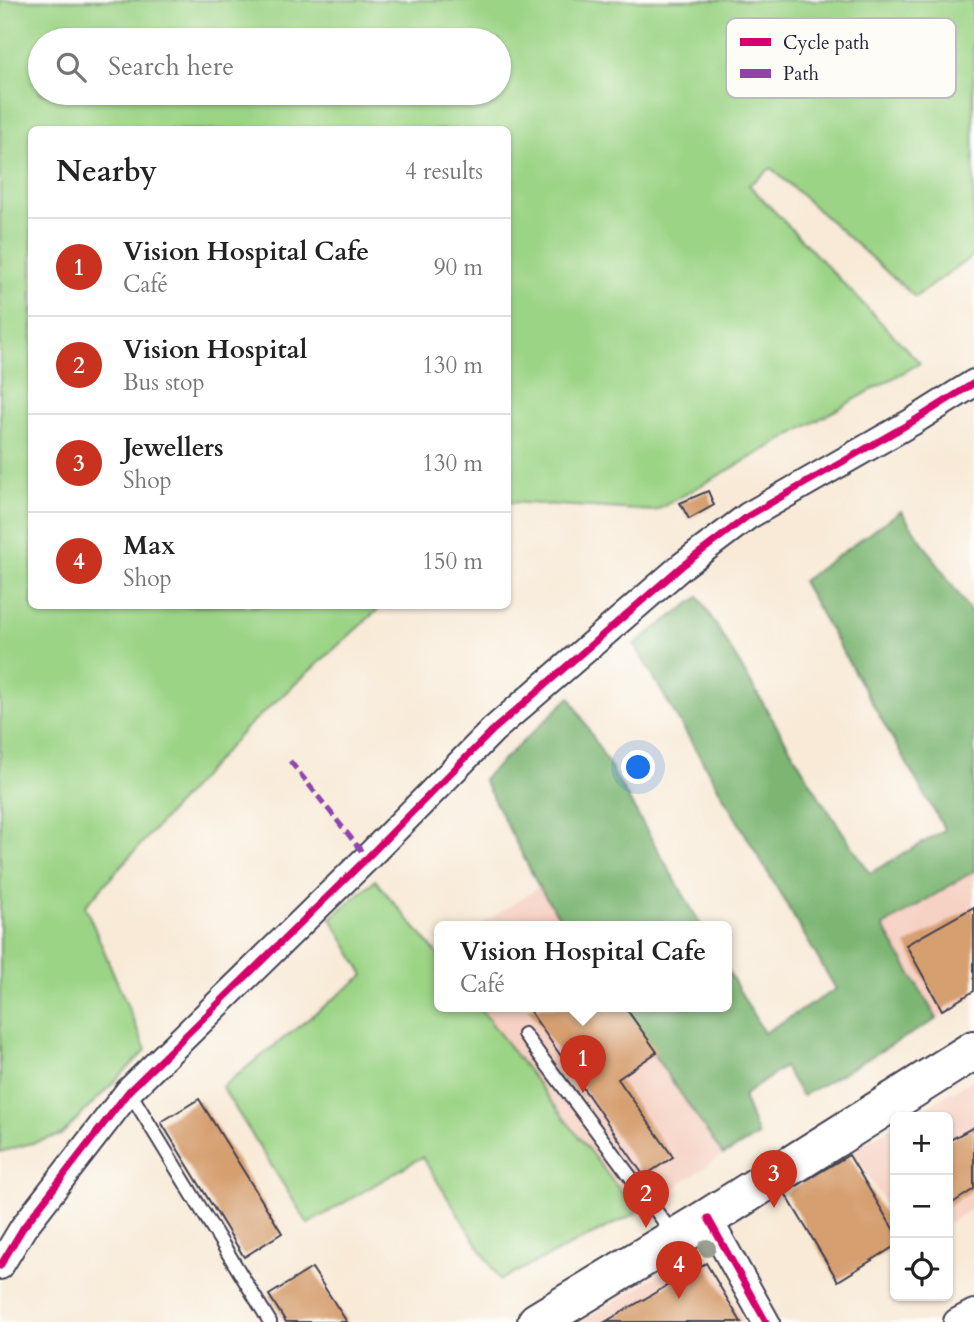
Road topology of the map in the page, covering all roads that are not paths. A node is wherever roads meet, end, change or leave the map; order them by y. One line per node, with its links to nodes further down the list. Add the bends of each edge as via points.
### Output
1 (974, 383): 4 (street, via 748,516 682,566 493,730)
2 (524, 1034): 5 (lane)
3 (974, 1050): 5 (main road)
4 (129, 1091): 6 (street, via 23,1228); 8 (lane)
5 (692, 1228): 9 (main road); 10 (street)
6 (0, 1266)
7 (974, 1312): 11 (street)
8 (270, 1322)
9 (538, 1322)
10 (766, 1322)
11 (957, 1322)

